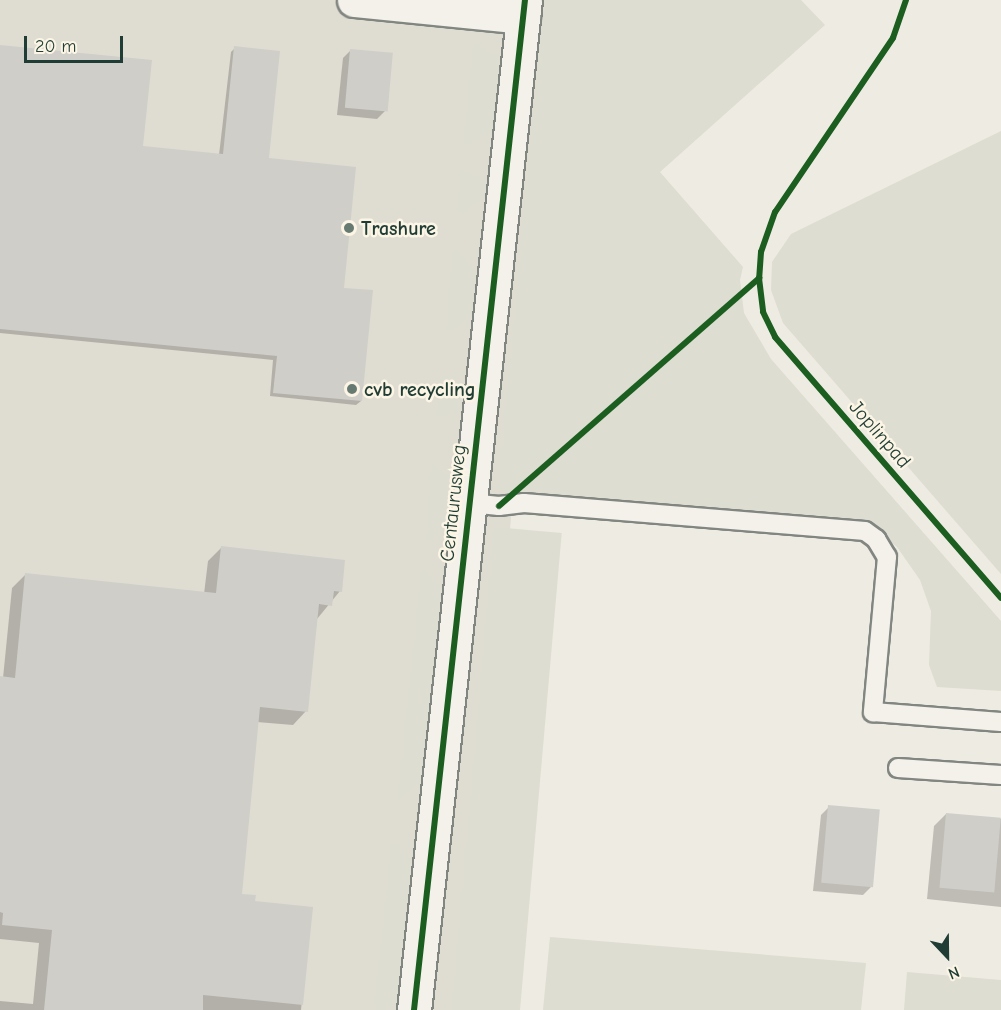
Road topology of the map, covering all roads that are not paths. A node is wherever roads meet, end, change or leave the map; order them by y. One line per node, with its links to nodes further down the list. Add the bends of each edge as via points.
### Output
1 (354, 0): 2 (street)
2 (524, 8): 3 (street, Centaurusweg)
3 (484, 505): 4 (lane, via 524,503 865,531 876,539 887,557 873,712); 7 (street, Centaurusweg)
4 (1001, 722)
5 (898, 768): 6 (lane)
6 (1001, 775)
7 (414, 1010)

